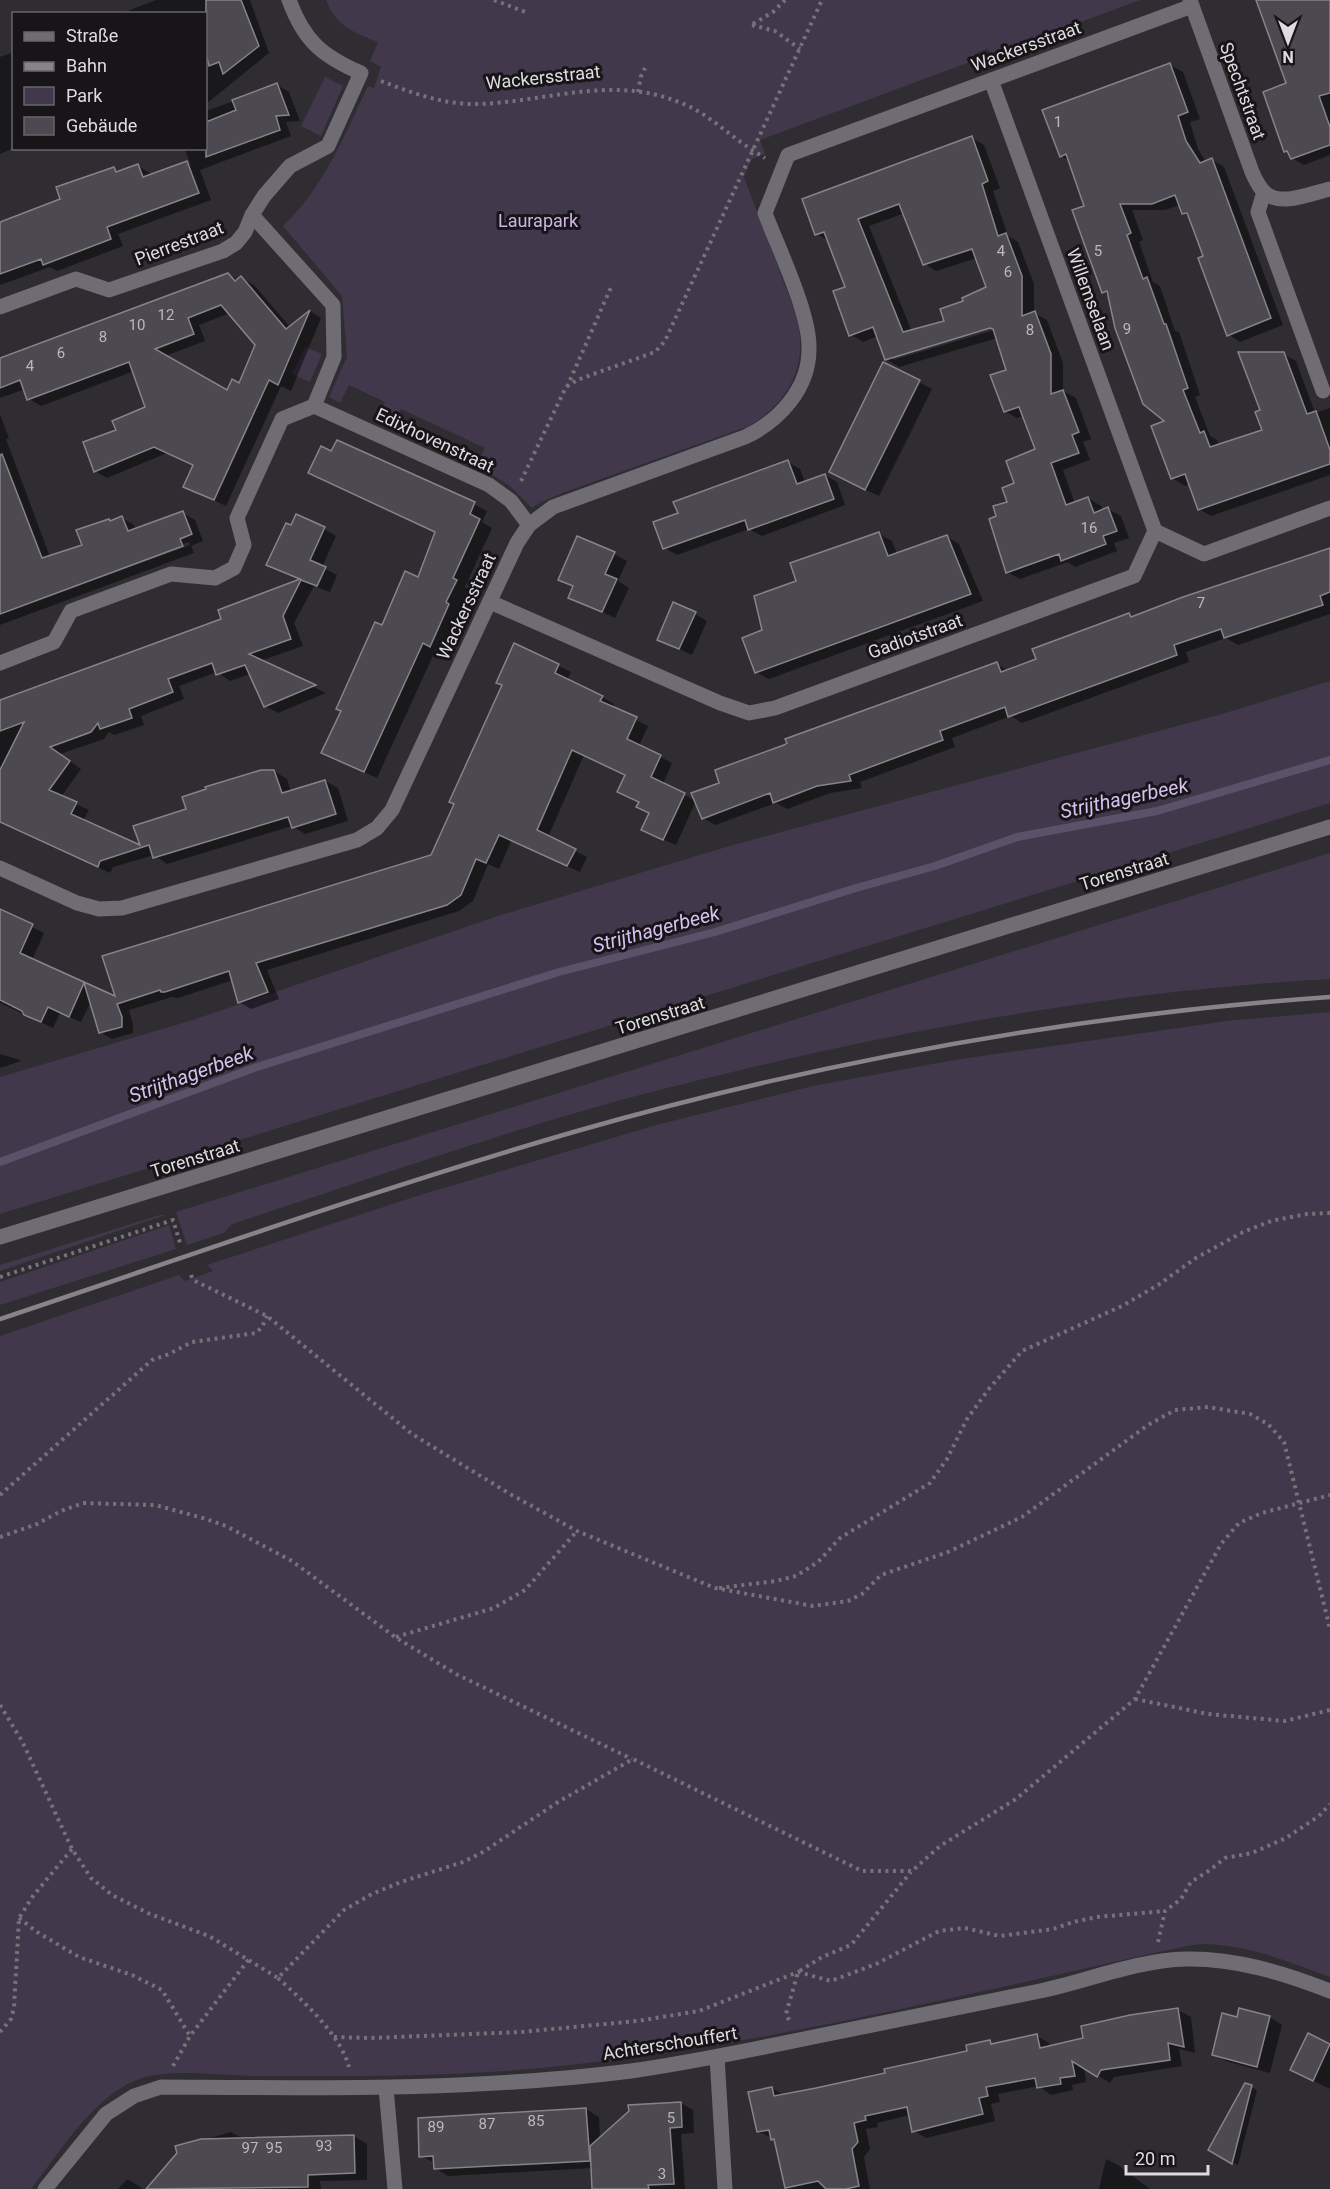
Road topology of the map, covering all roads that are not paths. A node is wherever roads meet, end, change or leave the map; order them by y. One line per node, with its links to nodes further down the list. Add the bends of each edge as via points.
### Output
1 (289, 0): 6 (street, Pierrestraat, via 310,41 338,63 361,73 328,146 290,166)
2 (1191, 3): 3 (street, Wackersstraat); 5 (street, Spechtstraat, via 1252,172)
3 (991, 80): 11 (street, Wackersstraat, via 788,155 765,213 795,292 810,348 793,398 763,428 554,507); 12 (street, Willemselaan)
4 (1330, 189): 5 (street, via 1287,199)
5 (1264, 192): 8 (street, via 1258,212)
6 (252, 215): 7 (street, Pierrestraat, via 240,238 224,251 109,290 76,279); 9 (street, via 333,306 334,357)
7 (0, 307)
8 (1323, 392)
9 (314, 406): 11 (street, Edixhovenstraat, via 489,485 511,501); 14 (street, via 282,419 237,518 244,545 234,568 215,578 171,574 71,611 54,642)
10 (1330, 508): 12 (street, via 1204,554)
11 (529, 525): 13 (street, Wackersstraat)
12 (1155, 531): 13 (street, Gadiotstraat, via 1134,576 775,708 749,713)
13 (490, 602): 16 (street, Wackersstraat, via 392,810 377,828 357,840 122,908 99,909 77,903)
14 (0, 663)
15 (1330, 827): 17 (street, Torenstraat)
16 (0, 868)
17 (0, 1237)
18 (1330, 1991): 19 (street, Achterschouffert, via 1269,1970 1217,1960 1154,1962 1057,1987)
19 (717, 2056): 20 (street, Achterschouffert, via 546,2080); 23 (street)
20 (386, 2088): 21 (street, Achterschouffert, via 161,2087 134,2096 106,2114); 22 (street)
21 (45, 2189)
22 (395, 2189)
23 (725, 2189)

